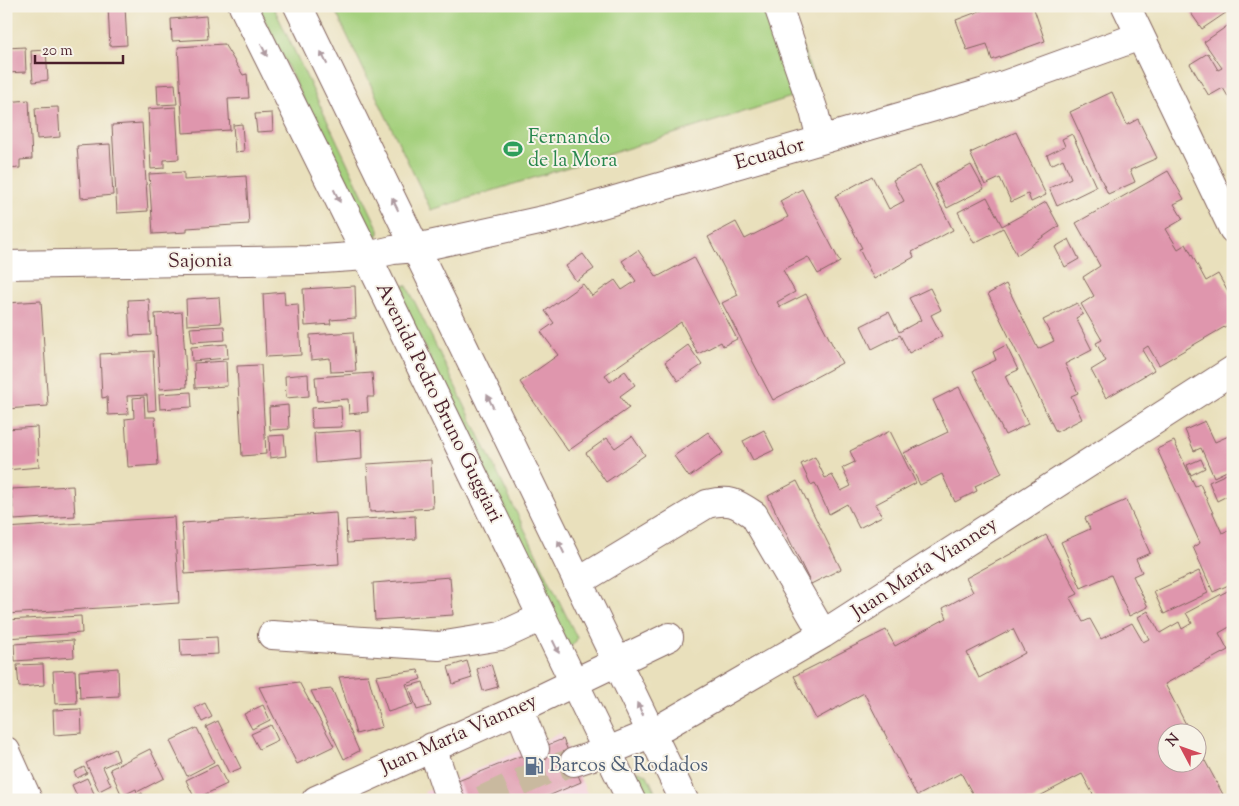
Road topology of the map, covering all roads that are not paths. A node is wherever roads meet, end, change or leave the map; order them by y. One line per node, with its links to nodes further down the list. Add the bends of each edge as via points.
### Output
1 (243, 6): 9 (street, Avenida Pedro Bruno Guggiari, one-way to 9)
2 (298, 6): 8 (street, one-way to 2)
3 (778, 6): 6 (street)
4 (1126, 6): 5 (street)
5 (1140, 36): 6 (street, Ecuador, via 982,93); 7 (street)
6 (821, 140): 8 (street, Ecuador, via 557,217)
7 (1233, 229)
8 (405, 249): 9 (street, Sajonia); 12 (street, one-way to 8)
9 (367, 256): 10 (street, Sajonia); 13 (street, Avenida Pedro Bruno Guggiari)
10 (6, 265)
11 (1233, 370): 14 (street, Juan María Vianney)
12 (578, 582): 14 (street, via 707,504 723,501 739,505 754,515); 17 (street)
13 (542, 617): 15 (street, via 501,636 439,646); 18 (street, Avenida Pedro Bruno Guggiari, one-way to 18)
14 (823, 634): 20 (street, Juan María Vianney)
15 (272, 635)
16 (669, 637): 17 (street, Juan María Vianney)
17 (617, 662): 18 (street, Juan María Vianney); 20 (street, one-way to 17)
18 (574, 683): 19 (street, Juan María Vianney); 24 (street, Avenida Pedro Bruno Guggiari)
19 (520, 709): 21 (street, Juan María Vianney); 22 (street)
20 (652, 732): 24 (street, Juan María Vianney); 30 (street)
21 (432, 748): 27 (street, Juan María Vianney); 28 (street)
22 (535, 749)
23 (6, 751): 26 (street)
24 (608, 751): 25 (street, Juan María Vianney); 29 (street, Avenida Pedro Bruno Guggiari)
25 (574, 762)
26 (28, 800)
27 (316, 800)
28 (450, 800)
29 (631, 800)
30 (684, 800)

